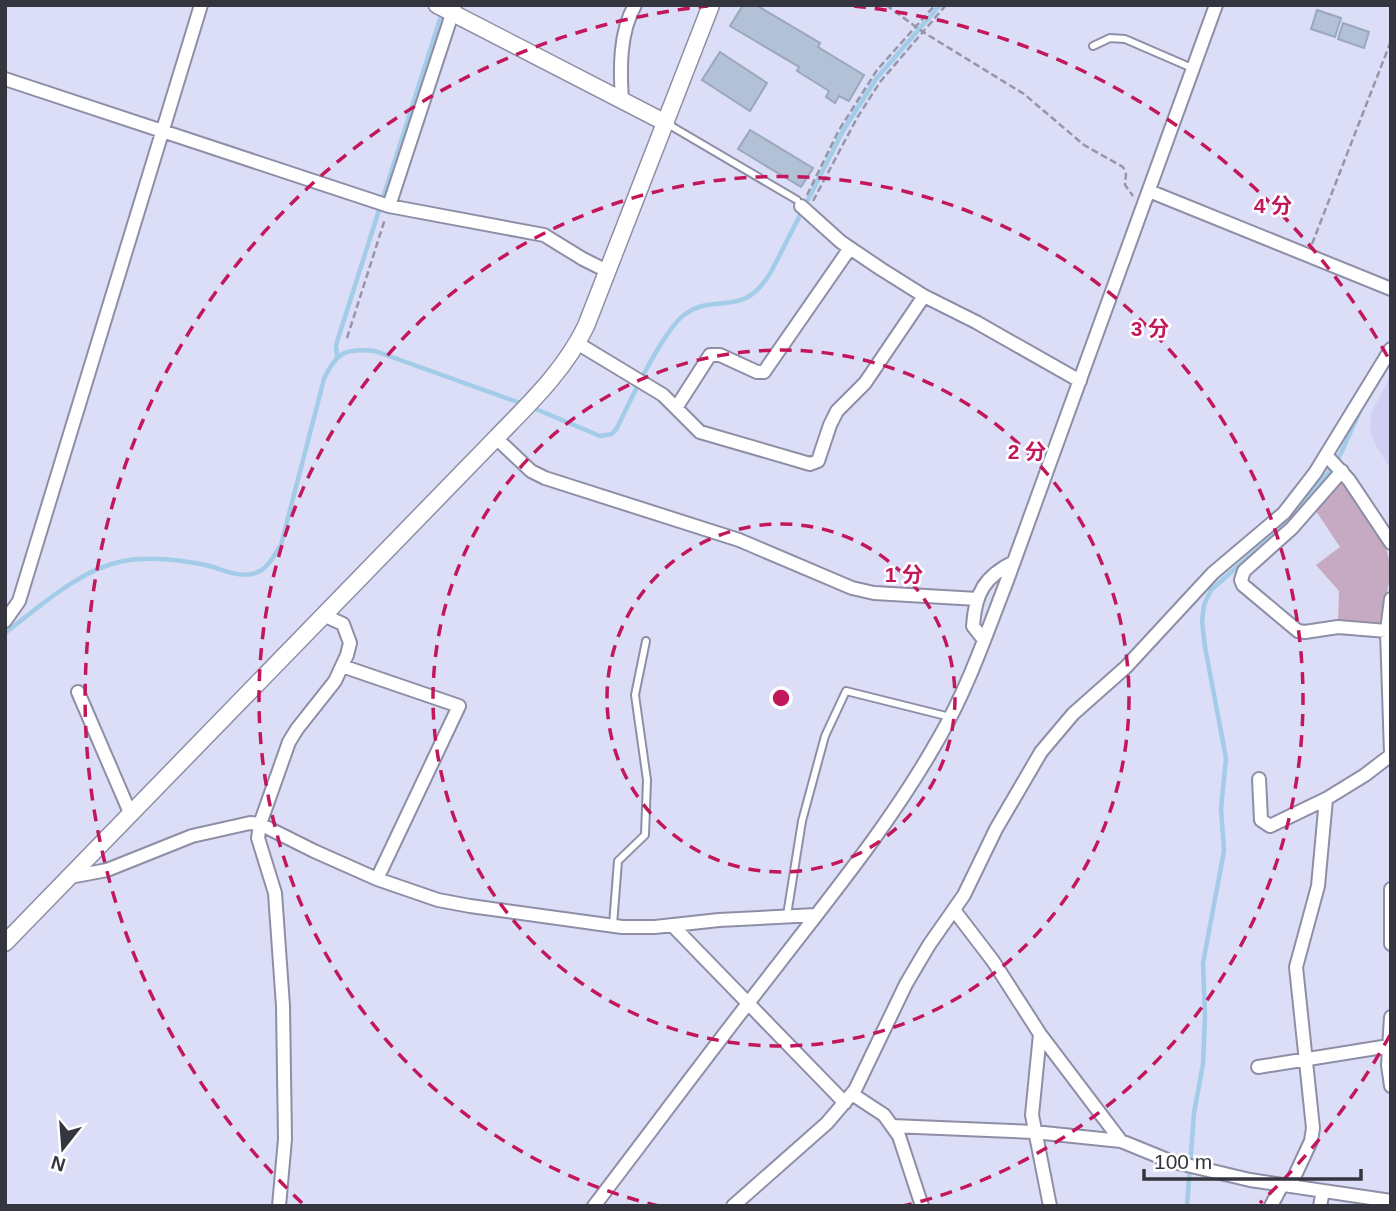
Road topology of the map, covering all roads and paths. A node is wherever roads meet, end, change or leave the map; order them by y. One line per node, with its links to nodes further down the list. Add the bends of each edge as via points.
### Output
1 (201, 5): 18 (street)
2 (437, 5): 9 (street)
3 (635, 5): 16 (street, via 623,45)
4 (711, 5): 17 (street)
5 (886, 5): 10 (path)
6 (936, 5): 10 (path)
7 (946, 5): 11 (path)
8 (1216, 5): 14 (street)
9 (454, 10): 16 (street); 21 (street)
10 (916, 27): 11 (path); 20 (path, via 871,79 839,130)
11 (923, 32): 19 (path, via 1013,86 1084,145 1122,167 1128,190); 20 (path, via 872,94)
12 (1391, 41): 23 (path)
13 (1093, 46): 14 (lane, via 1116,37)
14 (1194, 68): 19 (street)
15 (5, 79): 18 (street)
16 (622, 101): 17 (street)
17 (666, 123): 20 (lane); 24 (street)
18 (162, 132): 21 (street); 40 (street, via 19,601)
19 (1147, 197): 23 (street); 30 (street)
20 (802, 205): 22 (street)
21 (389, 206): 24 (street, via 535,232); 27 (path)
22 (850, 248): 26 (street); 31 (street, via 764,372 710,355)
23 (1307, 257): 25 (street)
24 (607, 271): 28 (street)
25 (1391, 289)
26 (924, 296): 30 (street); 31 (street, via 870,377 837,411 814,463 700,432)
27 (347, 338)
28 (577, 343): 31 (street, via 663,395); 32 (street, via 548,383)
29 (1391, 349): 33 (street)
30 (1080, 381): 36 (street)
31 (676, 408)
32 (496, 438): 37 (street, via 545,478 739,540 852,588); 39 (street)
33 (1326, 455): 34 (street); 55 (street, via 1284,513 1213,573 1126,667 1056,732 1028,771)
34 (1342, 471): 35 (street); 41 (street, via 1292,528 1244,571 1241,580 1298,631 1338,627)
35 (1391, 543)
36 (1014, 562): 37 (street, via 991,575); 42 (street)
37 (978, 599): 42 (street, via 973,626)
38 (1391, 599): 41 (street)
39 (323, 615): 44 (street, via 343,624 348,634 350,643); 50 (street)
40 (5, 621)
41 (1387, 631): 47 (street)
42 (984, 640): 46 (street)
43 (646, 641): 58 (lane, via 635,695 647,780 645,835 618,861)
44 (342, 666): 51 (street, via 289,742); 53 (street, via 459,706)
45 (78, 692): 50 (street)
46 (950, 717): 56 (lane, via 846,691 825,736 805,809); 57 (street, via 878,836)
47 (1391, 754): 49 (street)
48 (1259, 779): 49 (street, via 1261,820 1270,826)
49 (1326, 799): 66 (street, via 1318,886 1296,967)
50 (131, 815): 52 (street)
51 (260, 824): 52 (street, via 192,836 107,870); 53 (street); 76 (street, via 258,838 277,911 283,1006 285,1139)
52 (70, 877): 60 (street)
53 (377, 879): 58 (street, via 438,900)
54 (1391, 888): 61 (street)
55 (954, 910): 64 (street); 69 (street, via 912,973)
56 (787, 915): 57 (street); 59 (street)
57 (816, 915): 62 (street)
58 (614, 925): 59 (street)
59 (672, 925): 62 (street)
60 (5, 943)
61 (1391, 944)
62 (748, 1003): 69 (street); 77 (street)
63 (1391, 1017): 65 (street)
64 (1040, 1034): 71 (street, via 1032,1104); 72 (street)
65 (1389, 1055): 66 (street); 68 (street)
66 (1306, 1057): 67 (street); 73 (street, via 1311,1141)
67 (1258, 1067)
68 (1391, 1086)
69 (849, 1099): 70 (street, via 884,1115); 78 (street)
70 (892, 1126): 71 (street); 79 (street)
71 (1034, 1132): 72 (street); 80 (street)
72 (1121, 1141): 73 (street, via 1170,1161)
73 (1286, 1186): 74 (street); 81 (street)
74 (1324, 1191): 75 (street); 82 (street)
75 (1391, 1201)
76 (279, 1206)
77 (594, 1206)
78 (733, 1206)
79 (922, 1206)
80 (1050, 1206)
81 (1271, 1206)
82 (1320, 1206)

